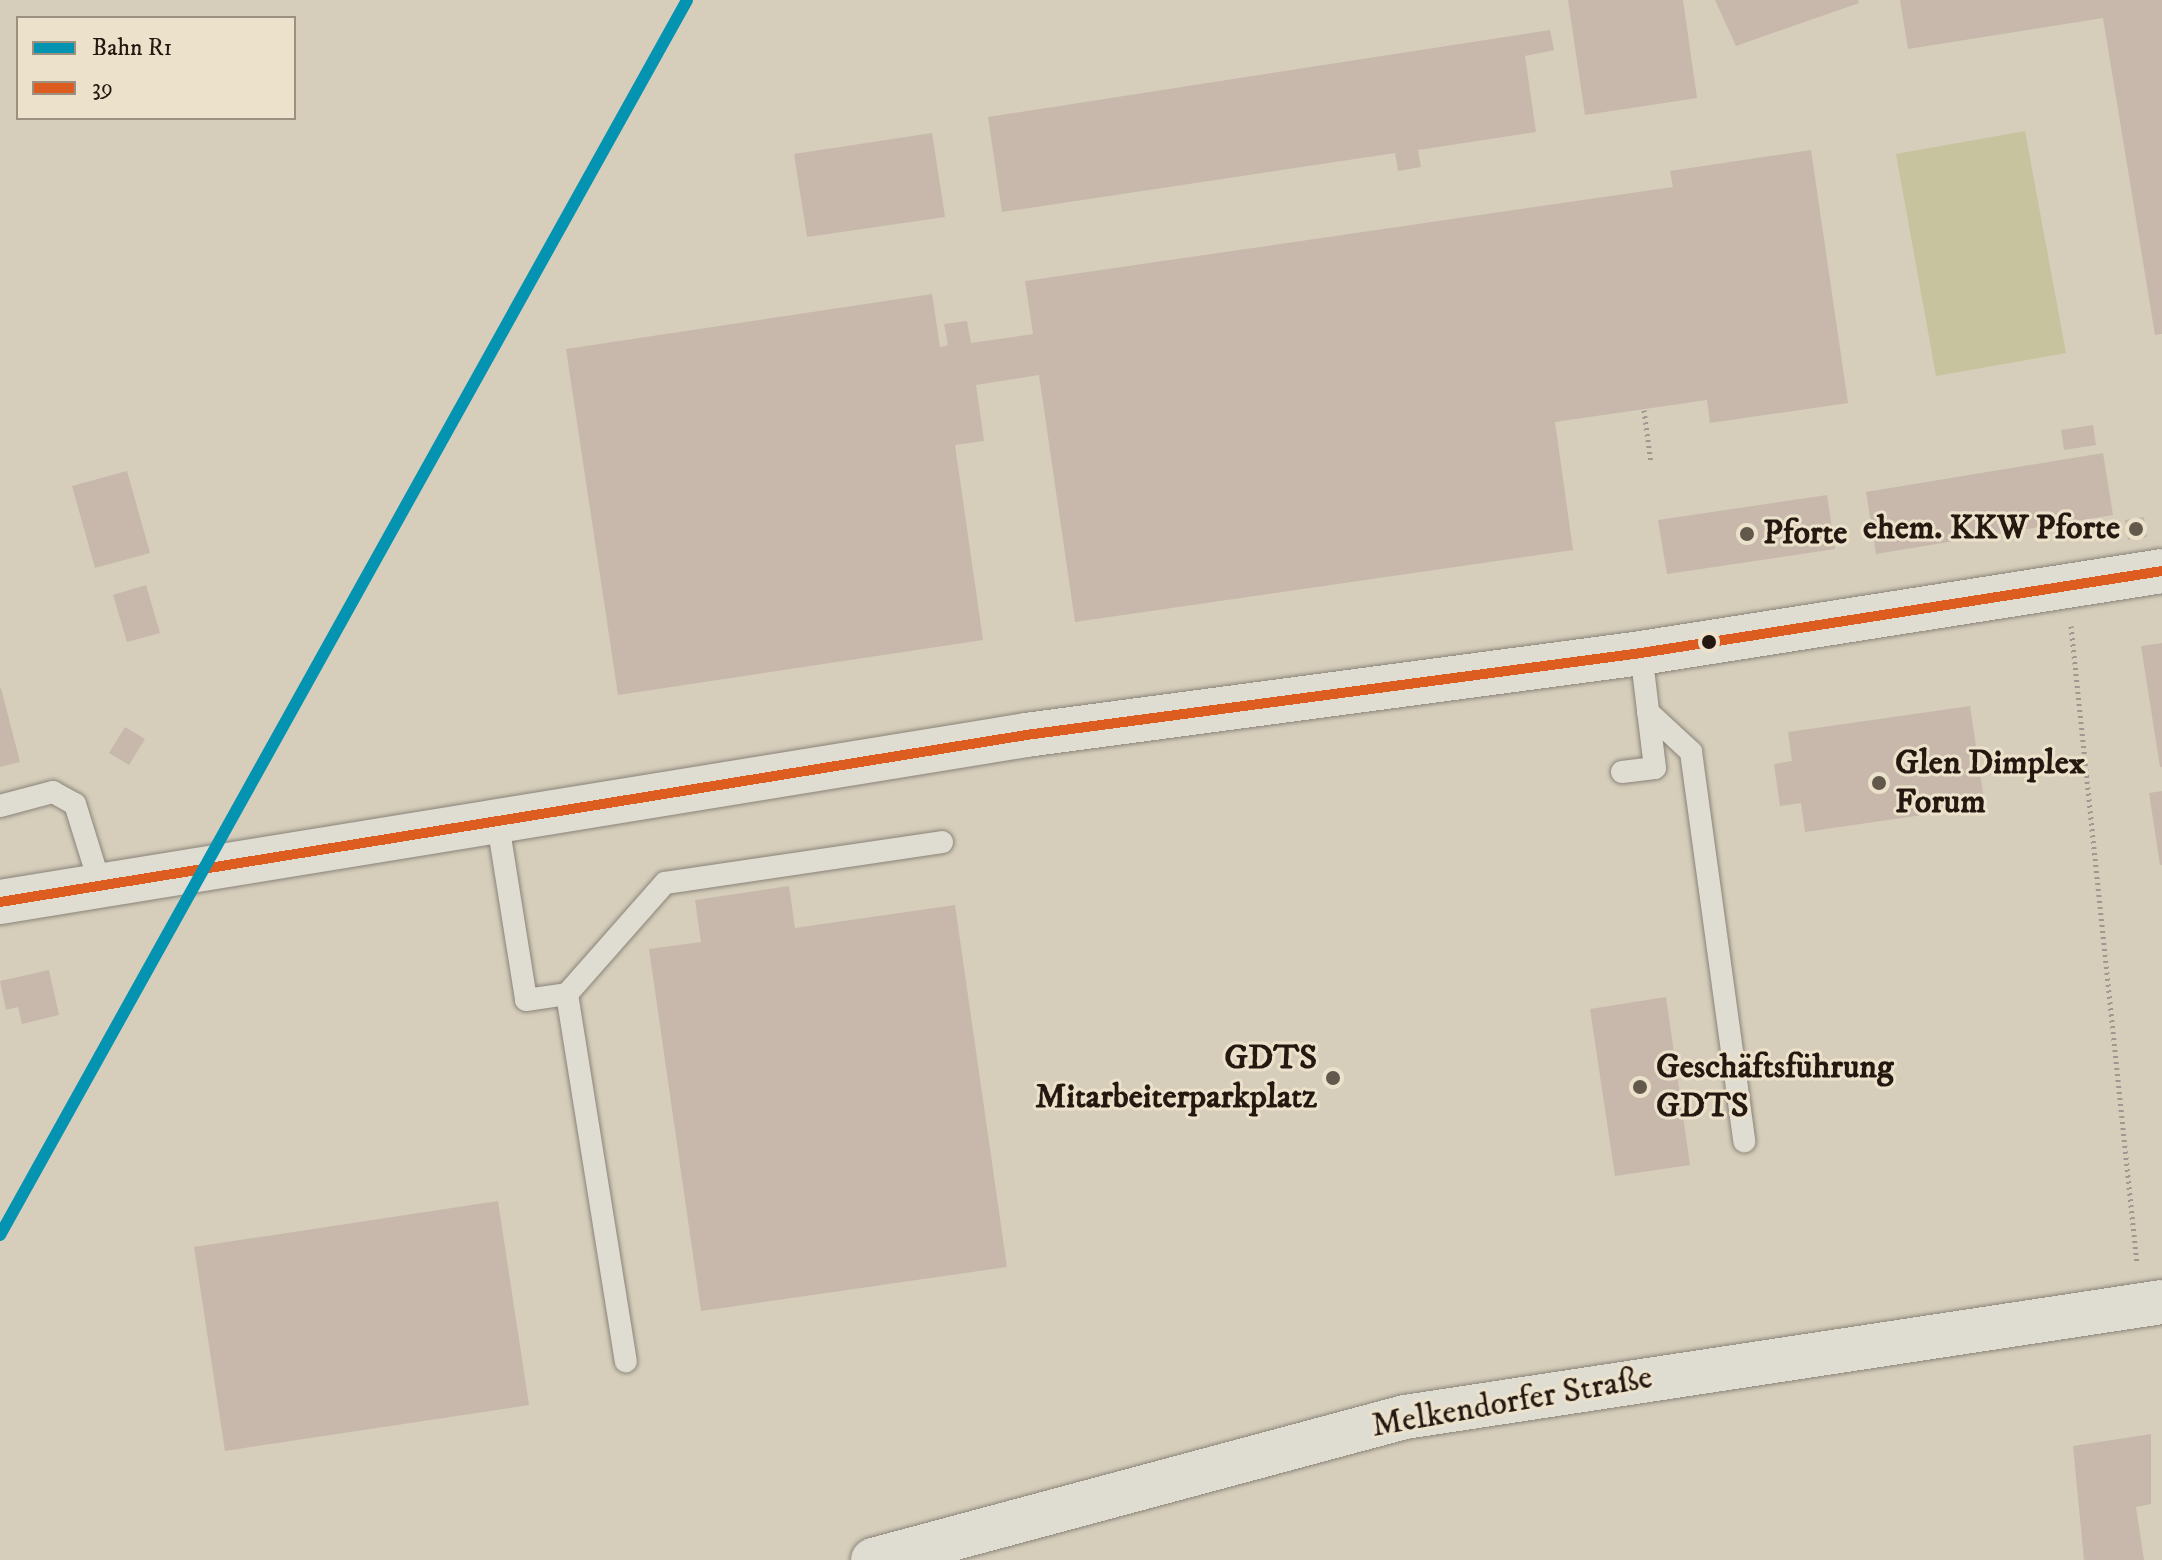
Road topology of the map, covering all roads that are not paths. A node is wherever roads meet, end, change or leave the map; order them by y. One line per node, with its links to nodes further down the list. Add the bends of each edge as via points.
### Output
1 (2162, 571): 2 (street)
2 (1641, 653): 3 (lane); 6 (street, via 1026,735)
3 (1648, 712): 4 (lane, via 1655,768); 11 (lane, via 1691,752)
4 (1622, 772)
5 (0, 806): 8 (lane, via 53,792 75,804)
6 (497, 818): 8 (street); 10 (lane, via 526,1000)
7 (942, 842): 10 (lane, via 665,883)
8 (99, 881): 9 (street)
9 (0, 902)
10 (567, 994): 13 (lane)
11 (1744, 1141)
12 (2152, 1304): 14 (street, Melkendorfer Straße, via 1405,1417)
13 (626, 1361)
14 (873, 1560)

